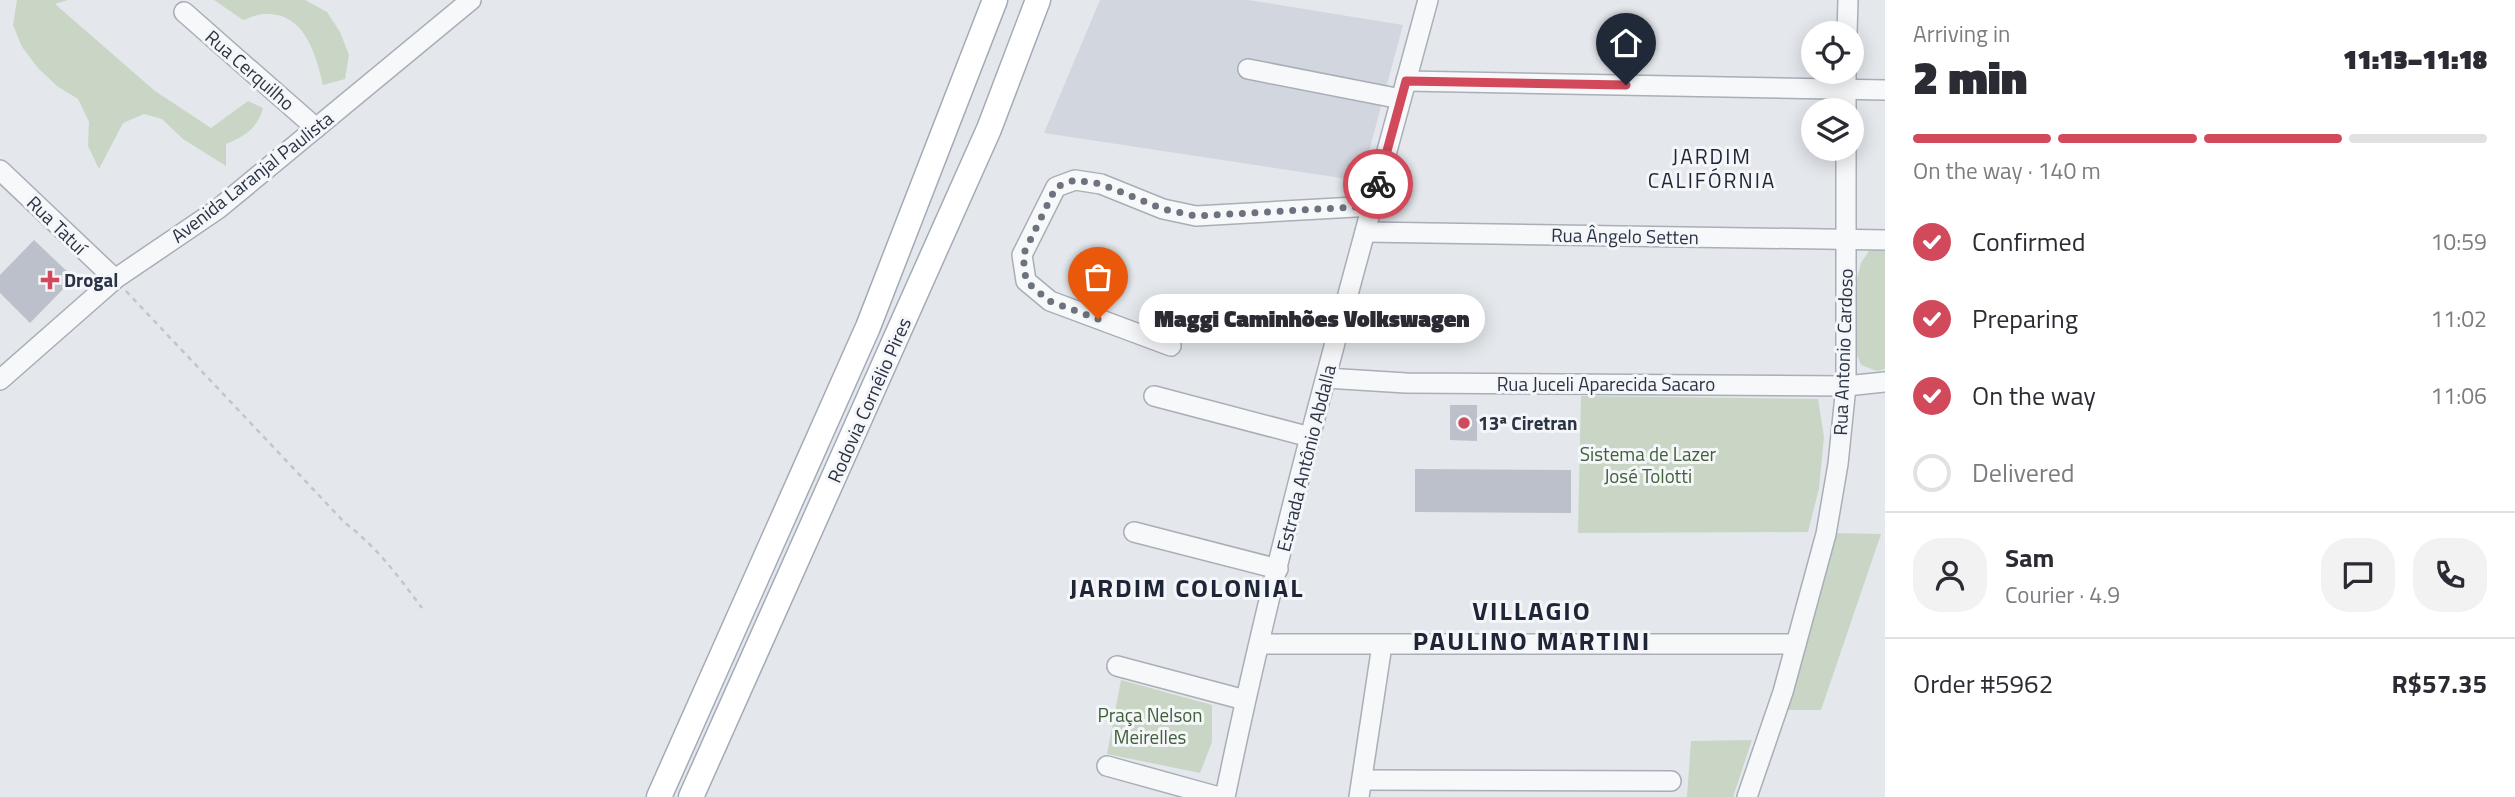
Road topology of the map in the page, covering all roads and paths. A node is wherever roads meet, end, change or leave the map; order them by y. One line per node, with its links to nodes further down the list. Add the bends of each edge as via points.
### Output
1 (471, 0): 13 (street, Avenida Laranjal Paulista)
2 (995, 0): 39 (main road, Rodovia Cornélio Pires, via 868,327)
3 (1038, 0): 40 (main road, Rodovia Cornélio Pires, via 989,129)
4 (1428, 0): 11 (street, Estrada Antônio Abdalla)
5 (1847, 0): 7 (street)
6 (184, 12): 13 (street, Rua Cerquilho)
7 (1847, 21)
8 (1248, 69): 11 (street)
9 (1801, 82): 11 (street)
10 (1859, 84): 12 (street)
11 (1404, 90): 16 (street, Estrada Antônio Abdalla)
12 (1885, 90)
13 (316, 128): 20 (street, Avenida Laranjal Paulista, via 218,209)
14 (1846, 161): 18 (street, Rua Antonio Cardoso)
15 (0, 170): 20 (street, Rua Tatuí)
16 (1373, 206): 17 (street, Estrada Antônio Abdalla); 21 (street, via 1196,216 1163,209 1101,184 1075,180 1056,187 1023,255 1026,281 1049,301)
17 (1365, 232): 18 (street, Rua Ângelo Setten); 22 (street, Estrada Antônio Abdalla)
18 (1846, 240): 19 (street, Rua Ângelo Setten); 25 (street, Rua Antonio Cardoso)
19 (1885, 240)
20 (114, 279): 23 (street, Avenida Laranjal Paulista); 30 (path, via 345,523 364,537)
21 (1171, 346)
22 (1326, 378): 25 (street, Rua Juceli Aparecida Sacaro, via 1406,383); 27 (street, Estrada Antônio Abdalla)
23 (0, 380)
24 (1885, 382): 25 (street, Rua Juceli Aparecida Sacaro)
25 (1846, 386): 32 (street, Rua Antonio Cardoso, via 1826,534)
26 (1154, 396): 27 (street)
27 (1310, 437): 29 (street, Estrada Antônio Abdalla)
28 (1134, 532): 29 (street)
29 (1278, 569): 31 (street, Estrada Antônio Abdalla)
30 (422, 608)
31 (1260, 644): 33 (street); 35 (street, Estrada Antônio Abdalla)
32 (1796, 644): 33 (street); 43 (street, Rua Antonio Cardoso)
33 (1382, 645): 38 (street)
34 (1117, 666): 35 (street)
35 (1245, 700): 42 (street, Estrada Antônio Abdalla)
36 (1107, 766): 41 (street)
37 (1671, 782): 38 (street)
38 (1361, 788)
39 (659, 797)
40 (691, 797)
41 (1219, 797)
42 (1225, 797)
43 (1747, 797)

